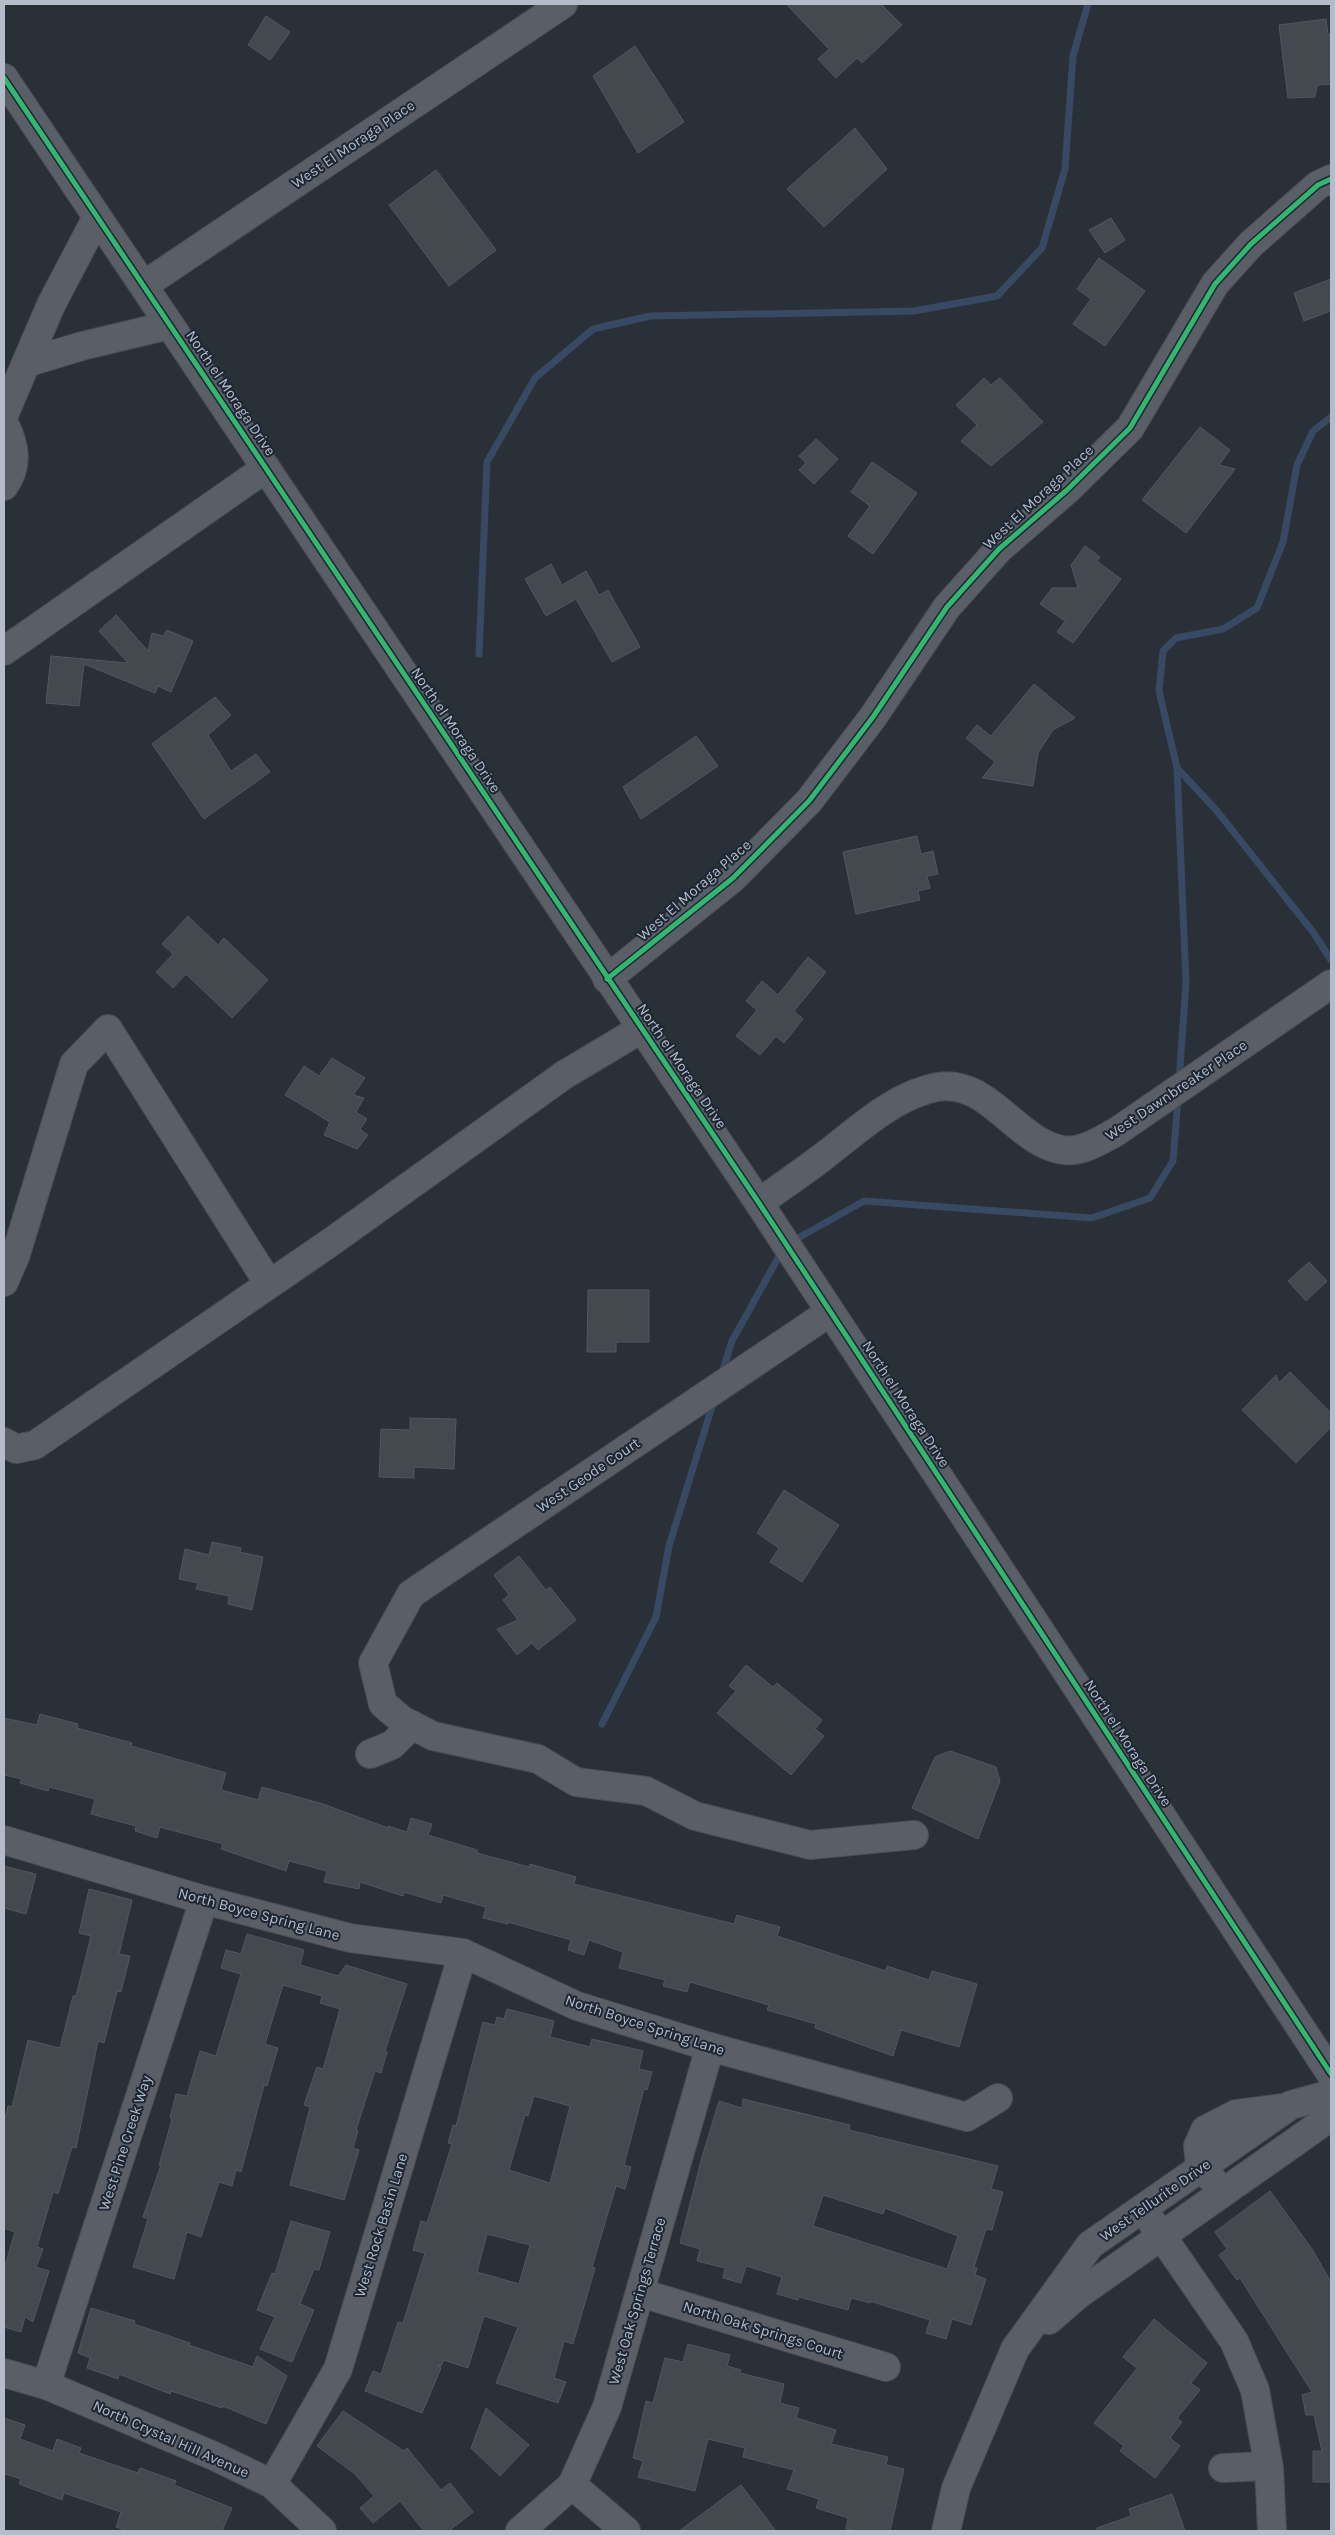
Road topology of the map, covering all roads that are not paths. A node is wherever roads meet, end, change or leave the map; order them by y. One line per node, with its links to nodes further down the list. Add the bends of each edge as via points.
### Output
1 (563, 4): 5 (street, West El Moraga Place)
2 (4, 78): 4 (street, North el Moraga Drive)
3 (1331, 180): 13 (street, West El Moraga Place, via 1318,185 1251,244 1215,284 1130,428 1067,490 999,549 947,607 873,717 809,801 732,878)
4 (97, 217): 5 (street, North el Moraga Drive); 7 (street, via 51,305)
5 (144, 285): 6 (street, North el Moraga Drive)
6 (170, 325): 7 (street); 10 (street, North el Moraga Drive)
7 (26, 363): 8 (street)
8 (4, 414)
9 (4, 423): 11 (street, via 13,441 14,462)
10 (266, 468): 12 (street); 13 (street, North el Moraga Drive)
11 (4, 486)
12 (4, 651)
13 (607, 979): 15 (street, North el Moraga Drive)
14 (1331, 984): 16 (street, West Dawnbreaker Place, via 1116,1132 1089,1146 1065,1150 1044,1144 987,1100 963,1089 938,1087 915,1094 885,1110)
15 (641, 1029): 16 (street, North el Moraga Drive); 18 (street, via 564,1075)
16 (759, 1203): 19 (street, North el Moraga Drive)
17 (4, 1282): 18 (street, via 15,1257 74,1064 108,1029)
18 (269, 1284): 20 (street, via 35,1445)
19 (830, 1312): 21 (street, West Geode Court, via 411,1594 373,1663 383,1704); 28 (street, North el Moraga Drive)
20 (8, 1453)
21 (412, 1725): 22 (street, via 392,1745); 23 (street, via 433,1736 538,1759 576,1782 646,1791 695,1816 810,1845)
22 (370, 1754)
23 (914, 1835)
24 (4, 1840): 25 (street, North Boyce Spring Lane)
25 (204, 1900): 26 (street, North Boyce Spring Lane, via 350,1938); 40 (street, West Pine Creek Way)
26 (462, 1954): 27 (street, North Boyce Spring Lane, via 577,2006); 43 (street, West Rock Basin Lane, via 338,2369)
27 (710, 2047): 30 (street, North Boyce Spring Lane, via 967,2117); 36 (street, West Oak Springs Terrace)
28 (1331, 2074)
29 (1331, 2094): 32 (street, West Tellurite Drive, via 1289,2107)
30 (998, 2098)
31 (1331, 2113): 33 (street, West Tellurite Drive, via 1329,2118)
32 (1202, 2167): 33 (street, via 1215,2182); 34 (street, West Tellurite Drive)
33 (1234, 2185): 35 (street, West Tellurite Drive)
34 (1142, 2209): 35 (street); 37 (street, West Tellurite Drive, via 1090,2245)
35 (1162, 2236): 37 (street, West Tellurite Drive, via 1079,2294); 41 (street, via 1234,2341 1255,2390)
36 (641, 2293): 38 (street, North Oak Springs Court); 44 (street, West Oak Springs Terrace, via 606,2407)
37 (1015, 2349): 48 (street, West Tellurite Drive, via 956,2488)
38 (886, 2367)
39 (4, 2373): 40 (street, North Crystal Hill Avenue)
40 (46, 2385): 43 (street, North Crystal Hill Avenue)
41 (1268, 2466): 42 (street); 49 (street)
42 (1223, 2468)
43 (272, 2484): 45 (street, North Crystal Hill Avenue)
44 (572, 2484): 46 (street, West Oak Springs Terrace); 47 (street)
45 (322, 2531)
46 (520, 2531)
47 (626, 2531)
48 (946, 2531)
49 (1272, 2531)

